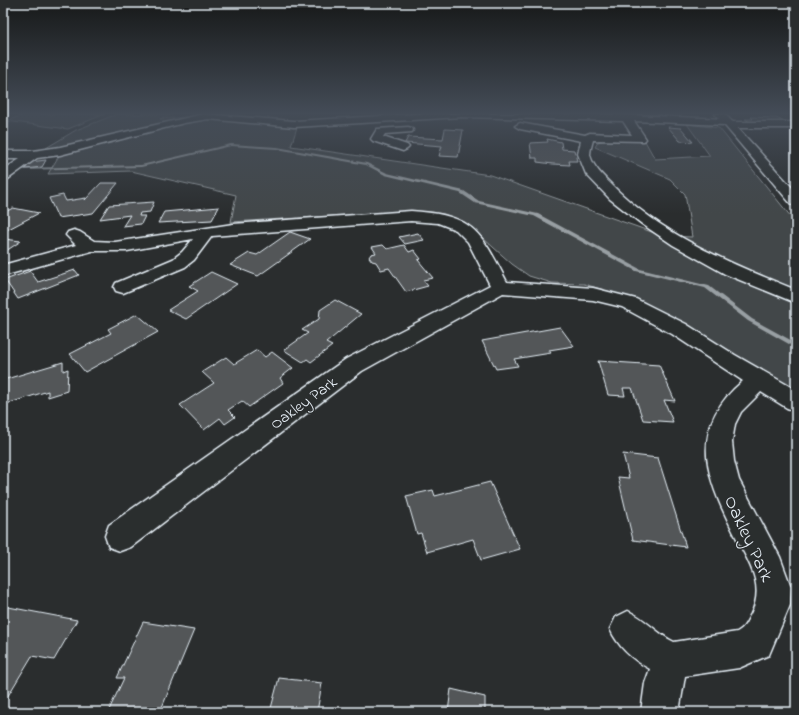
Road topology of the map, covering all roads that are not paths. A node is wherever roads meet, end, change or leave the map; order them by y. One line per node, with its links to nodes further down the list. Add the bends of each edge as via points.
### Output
1 (75, 147): 5 (street)
2 (586, 147): 14 (street, via 584,154 591,171 615,196 647,221 679,242 731,270)
3 (750, 147): 7 (street)
4 (3, 155): 5 (street)
5 (33, 155): 6 (street)
6 (3, 176)
7 (796, 201)
8 (207, 232): 10 (street, via 135,245); 12 (street, via 411,216 444,220 462,227 476,242); 13 (street, via 179,263)
9 (74, 235): 10 (street, via 80,243)
10 (91, 246): 11 (street)
11 (3, 271)
12 (500, 287): 15 (street, via 593,294 629,303 679,329); 17 (street, Oakley Park, via 354,365)
13 (124, 289)
14 (796, 297)
15 (758, 380): 16 (street); 19 (street, Oakley Park, via 732,406 723,423 720,447 726,487 768,566 773,582 774,599 756,642 739,650)
16 (796, 401)
17 (120, 536)
18 (628, 629): 19 (street, via 653,651)
19 (672, 661): 20 (street, via 664,683)
20 (660, 710)

